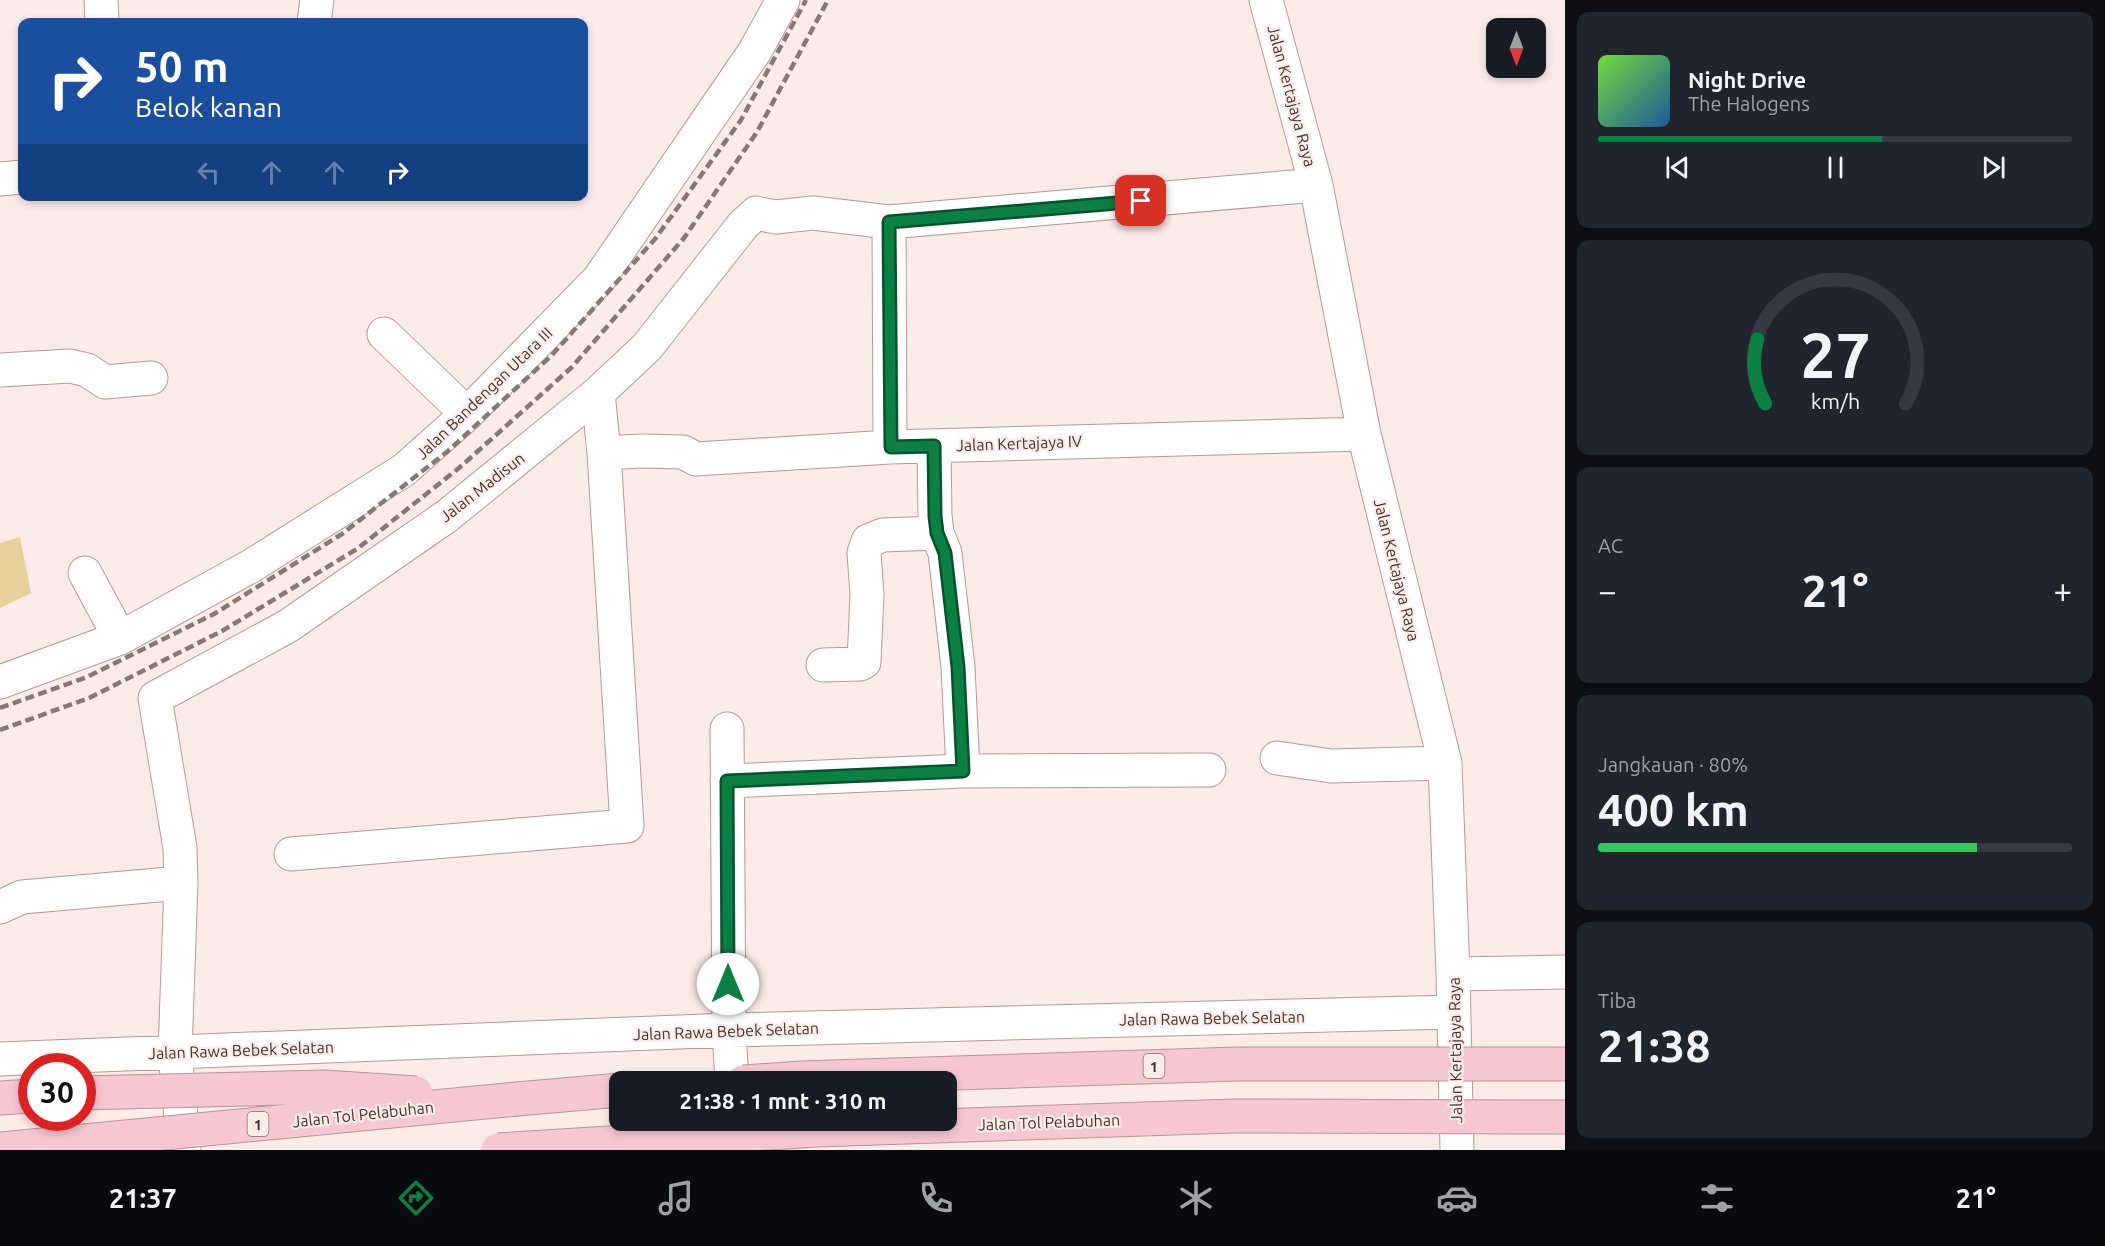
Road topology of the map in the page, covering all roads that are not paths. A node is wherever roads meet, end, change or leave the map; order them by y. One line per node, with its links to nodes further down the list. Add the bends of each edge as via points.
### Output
1 (102, 0): 5 (street)
2 (317, 0): 6 (street)
3 (783, 0): 15 (street, Jalan Bandengan Utara III, via 755,51 599,279)
4 (1266, 0): 9 (street, Jalan Kertajaya Raya)
5 (102, 18)
6 (315, 18)
7 (18, 177): 8 (street)
8 (0, 179)
9 (1316, 185): 10 (street); 16 (street, Jalan Kertajaya Raya)
10 (889, 222): 14 (street, Jalan Madisun, via 813,213 775,218 756,213 647,347); 18 (street)
11 (384, 334): 15 (street)
12 (0, 370): 13 (street, via 69,366 87,370 105,382)
13 (151, 378)
14 (598, 393): 19 (street); 32 (street, Jalan Madisun, via 447,516 288,626 155,698 180,848)
15 (467, 414): 22 (street, Jalan Bandengan Utara III, via 404,470 251,567)
16 (1364, 434): 17 (street, Jalan Kertajaya IV); 27 (street, Jalan Kertajaya Raya)
17 (934, 446): 18 (street, Jalan Kertajaya IV); 20 (street)
18 (891, 447): 19 (street, Jalan Kertajaya IV, via 696,459 683,452)
19 (604, 453): 31 (street, via 627,826)
20 (937, 533): 23 (street, via 883,535 868,542 864,553 864,662); 29 (street, via 945,553 958,667)
21 (85, 573): 22 (street)
22 (120, 638): 24 (street, Jalan Bandengan Utara III)
23 (822, 665)
24 (0, 682)
25 (727, 729): 30 (street)
26 (1277, 758): 27 (street, via 1331,766)
27 (1445, 763): 35 (street, Jalan Kertajaya Raya)
28 (1209, 770): 29 (street)
29 (963, 771): 30 (street)
30 (727, 781): 37 (street)
31 (291, 854)
32 (181, 882): 33 (street, via 22,897); 38 (street)
33 (0, 907)
34 (1565, 972): 35 (street)
35 (1453, 974): 36 (street, Jalan Kertajaya Raya)
36 (1453, 1012): 37 (street, Jalan Rawa Bebek Selatan); 54 (street, Jalan Kertajaya Raya)
37 (729, 1030): 38 (street, Jalan Rawa Bebek Selatan); 41 (street)
38 (175, 1053): 39 (street, Jalan Rawa Bebek Selatan); 51 (street)
39 (0, 1059)
40 (1565, 1064): 42 (highway, 1, bridge, via 1237,1064)
41 (731, 1071)
42 (957, 1073)
43 (609, 1090): 47 (highway, Jalan Tol Pelabuhan / 1)
44 (96, 1093): 47 (highway, bridge, via 324,1087)
45 (18, 1097): 46 (highway)
46 (0, 1098)
47 (517, 1099): 50 (highway, Jalan Tol Pelabuhan / 1, bridge)
48 (1565, 1117): 52 (highway, Jalan Tol Pelabuhan, bridge, via 1234,1116 817,1130)
49 (736, 1131): 53 (street)
50 (0, 1149)
51 (184, 1150)
52 (498, 1150)
53 (737, 1150)
54 (1457, 1150)

